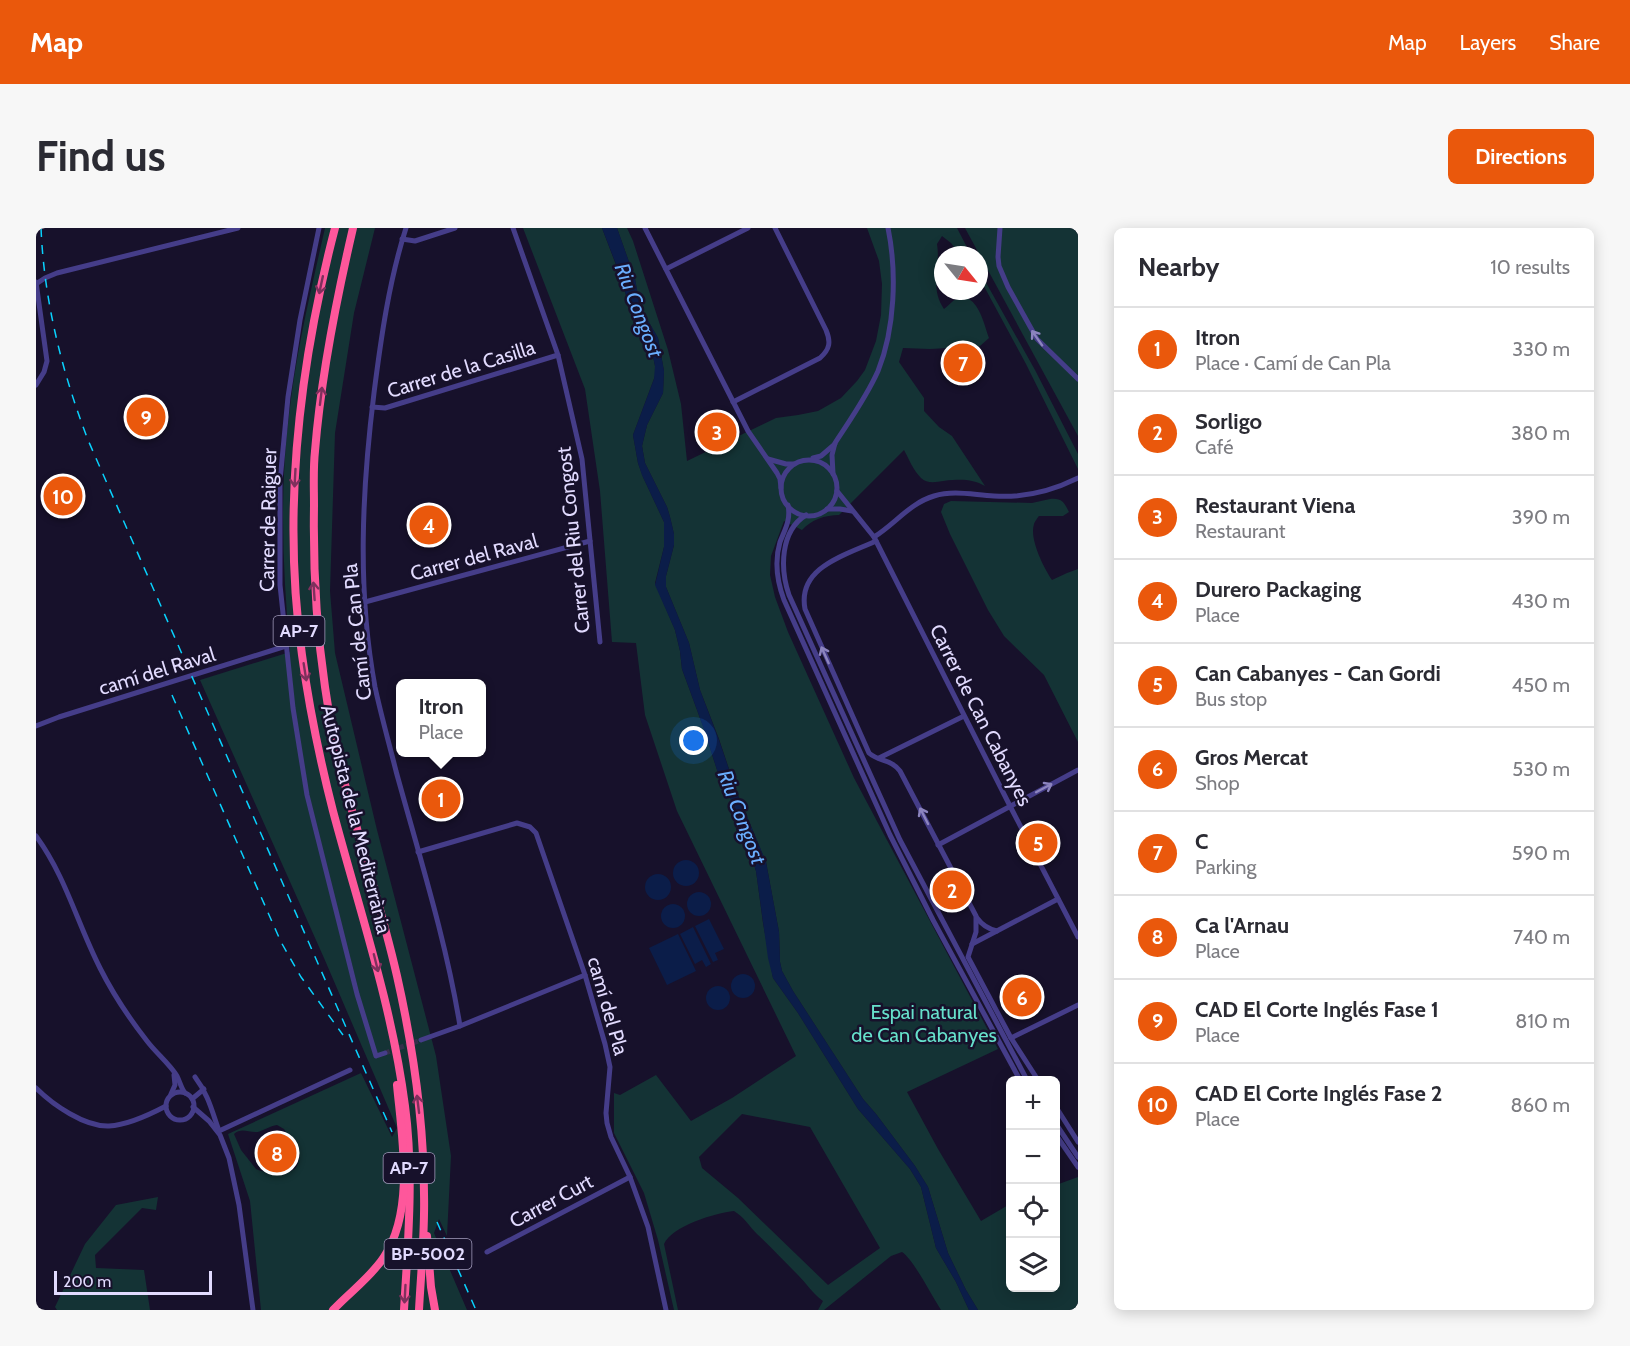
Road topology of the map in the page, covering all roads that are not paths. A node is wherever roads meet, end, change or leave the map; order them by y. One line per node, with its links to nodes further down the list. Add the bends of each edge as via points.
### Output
1 (238, 228): 15 (street, via 57,273)
2 (319, 228): 37 (street, Carrer de Raiguer, via 288,397 280,481 280,585)
3 (335, 228): 54 (highway, Autopista de la Mediterrània / AP-7, one-way to 54, via 304,378 294,488 294,569 301,651 315,732)
4 (353, 228): 82 (highway, Autopista de la Mediterrània / AP-7, one-way to 4, via 419,1109 406,1021 344,784 317,628 314,452 323,381)
5 (406, 228): 13 (street, Camí de Can Pla)
6 (456, 228): 13 (street, via 415,241)
7 (513, 228): 16 (street, Carrer del Riu Congost)
8 (645, 228): 14 (street)
9 (748, 228): 14 (street)
10 (775, 228): 19 (street, via 830,345 819,358)
11 (888, 228): 21 (street, via 892,284 889,339 878,371)
12 (1000, 228): 17 (street, one-way to 12, via 1036,339 1008,287 999,266)
13 (402, 239): 20 (street, Camí de Can Pla)
14 (666, 269): 19 (street)
15 (36, 282): 18 (street, via 47,361)
16 (558, 355): 20 (street, Carrer de la Casilla, via 385,408); 34 (street, Carrer del Riu Congost, via 582,459)
17 (1078, 379)
18 (36, 385)
19 (733, 402): 22 (street)
20 (372, 407): 35 (street, Camí de Can Pla, via 364,486)
21 (836, 443): 23 (street, via 821,456); 25 (street)
22 (767, 459): 24 (street); 27 (street)
23 (808, 460): 24 (street); 25 (street, via 823,463)
24 (795, 464): 27 (street, via 785,474)
25 (833, 474): 28 (street)
26 (1078, 478): 33 (street, via 1056,488 1023,495 933,496 913,506)
27 (782, 488): 29 (street)
28 (837, 491): 30 (street); 31 (street, Carrer de Can Cabanyes)
29 (788, 505): 32 (street); 60 (street, via 789,517 777,565 784,600 890,835)
30 (827, 509): 31 (street); 32 (street)
31 (852, 511): 33 (street, Carrer de Can Cabanyes)
32 (806, 515): 61 (street, via 793,528 785,552 783,570 789,596 900,840)
33 (875, 539): 38 (street, Carrer de Can Cabanyes); 40 (street, one-way to 33, via 869,753 804,599 810,578 821,567)
34 (590, 541): 35 (street, Carrer del Raval); 36 (street, Carrer del Riu Congost)
35 (365, 602): 45 (street, Camí de Can Pla, via 375,689)
36 (600, 642)
37 (286, 646): 39 (street, camí del Raval); 57 (street, Carrer de Raiguer, via 307,795 357,994 376,1056)
38 (964, 716): 40 (street); 42 (street, Carrer de Can Cabanyes)
39 (36, 726)
40 (879, 758): 44 (street, one-way to 40, via 900,771 895,764)
41 (1078, 770): 42 (street, one-way to 41)
42 (1010, 806): 44 (street); 46 (street, Carrer de Can Cabanyes)
43 (36, 836): 58 (street, via 61,877 113,993)
44 (938, 845): 47 (street)
45 (418, 852): 51 (street, camí del Pla, via 517,823 530,827 536,832); 53 (street, Camí de Can Pla)
46 (1058, 899): 48 (street); 49 (street, Carrer de Can Cabanyes)
47 (976, 916): 48 (street, via 981,924); 50 (street)
48 (997, 931): 50 (street)
49 (1078, 937)
50 (971, 945): 55 (street, via 968,957)
51 (585, 975): 53 (street); 81 (street, camí del Pla, via 608,1055 609,1130)
52 (1078, 1005): 55 (street)
53 (460, 1026): 56 (street)
54 (391, 1027): 85 (highway, via 403,1146 399,1220 383,1258); 86 (highway, Autopista de la Mediterrània / AP-7, one-way to 86, via 408,1146)
55 (1011, 1038): 62 (street)
56 (421, 1040)
57 (385, 1053)
58 (172, 1070): 66 (street); 67 (street, via 175,1085)
59 (350, 1070): 76 (street)
60 (1018, 1076)
61 (1025, 1076)
62 (1035, 1076)
63 (195, 1077): 65 (street)
64 (36, 1088): 72 (street, via 63,1109 97,1125 124,1124)
65 (204, 1089): 68 (street); 76 (street)
66 (185, 1093): 67 (street); 68 (street)
67 (169, 1098): 69 (street)
68 (192, 1099): 70 (street)
69 (166, 1106): 72 (street); 73 (street)
70 (194, 1107): 74 (street); 76 (street)
71 (1060, 1113): 78 (street)
72 (150, 1114): 73 (street)
73 (169, 1115): 74 (street)
74 (186, 1118): 76 (street, via 203,1119)
75 (1060, 1130): 79 (street)
76 (218, 1131): 84 (street, via 236,1187)
77 (1060, 1141): 80 (street)
78 (1078, 1142)
79 (1078, 1157)
80 (1078, 1167)
81 (630, 1177): 83 (street, Carrer Curt); 89 (street, camí del Pla, via 648,1227)
82 (424, 1198): 87 (highway, Autopista de la Mediterrània / AP-7); 88 (highway, BP-5002)
83 (487, 1252)
84 (253, 1310)
85 (333, 1310)
86 (404, 1310)
87 (419, 1310)
88 (435, 1310)
89 (666, 1310)

